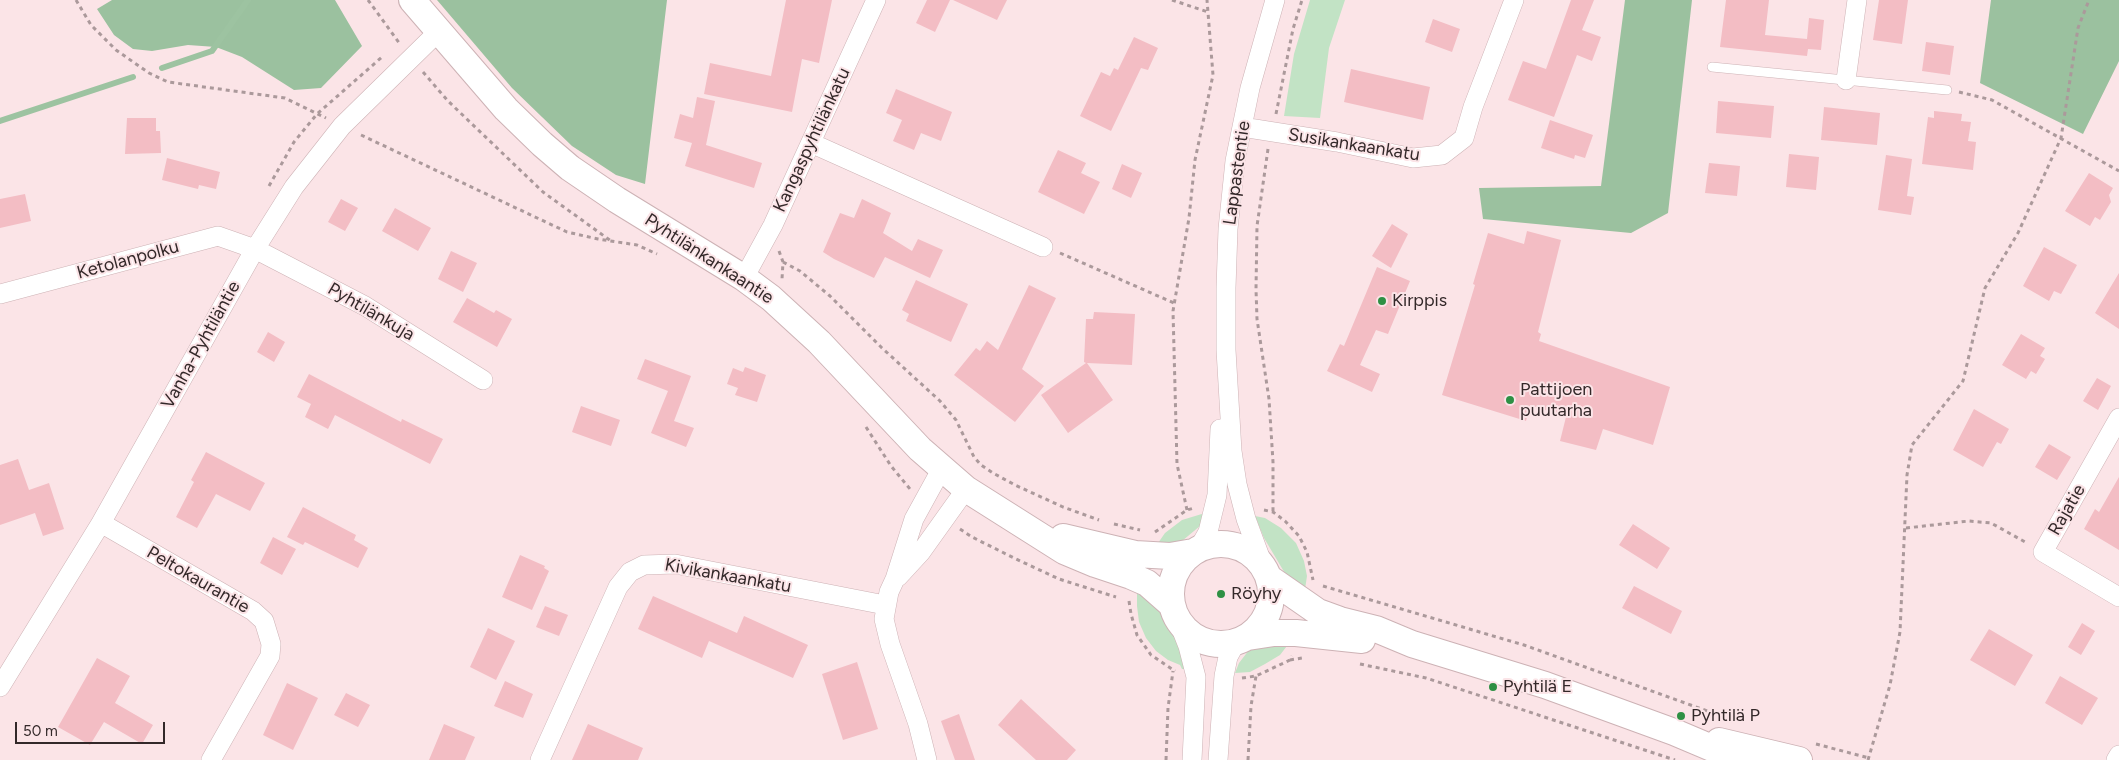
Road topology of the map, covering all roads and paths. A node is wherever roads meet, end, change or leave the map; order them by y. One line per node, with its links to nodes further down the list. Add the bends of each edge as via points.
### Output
1 (76, 0): 18 (path, via 91,24 116,50 168,82 285,98)
2 (368, 0): 14 (path)
3 (412, 0): 13 (street, Pyhtilänkankaantie)
4 (876, 0): 22 (street, Kangaspyhtilänkatu)
5 (1172, 0): 12 (path)
6 (1207, 0): 12 (path)
7 (1275, 0): 19 (street, Lappastentie)
8 (1302, 0): 20 (path, via 1292,29)
9 (1514, 0): 20 (street, Susikankaankatu, via 1464,138 1442,155 1414,158)
10 (1857, 0): 16 (street)
11 (2089, 0): 21 (path, via 2078,28)
12 (1208, 12): 31 (path, via 1213,75 1195,160)
13 (438, 32): 14 (street, Vanha-Pyhtiläntie); 29 (street, Pyhtilänkankaantie, via 506,109 570,168)
14 (412, 58): 18 (street, Vanha-Pyhtiläntie); 24 (path, via 448,101 543,192)
15 (1712, 67): 16 (lane)
16 (1846, 80): 17 (lane)
17 (1947, 90): 21 (path, via 1992,100)
18 (342, 126): 24 (path, via 567,232); 26 (street, Vanha-Pyhtiläntie, via 294,187)
19 (1242, 127): 20 (street, Susikankaankatu); 32 (street, Lappastentie, via 1228,229)
20 (1272, 131): 42 (path, via 1257,226 1256,289 1257,319 1269,399)
21 (2061, 138): 23 (path); 47 (path, via 2018,233 1985,288 1963,381 1912,445 1907,475)
22 (811, 142): 25 (street); 29 (street, Kangaspyhtilänkatu, via 773,225)
23 (2119, 171)
24 (612, 241): 27 (path, via 636,244)
25 (1043, 247): 31 (path)
26 (255, 249): 30 (street, Ketolanpolku, via 218,236); 33 (street, Pyhtilänkuja, via 365,306); 46 (street, Vanha-Pyhtiläntie)
27 (663, 256)
28 (783, 262): 44 (path, via 800,271 830,296 940,401 956,420 981,465 1015,485)
29 (744, 278): 36 (street, Pyhtilänkankaantie, via 798,321 888,417)
30 (0, 294)
31 (1174, 303): 41 (path, via 1177,464)
32 (1226, 350): 39 (street, Lappastentie); 40 (street, Lappastentie, via 1232,452)
33 (484, 380)
34 (2119, 418): 49 (street, Rajatie)
35 (860, 419): 38 (path, via 890,466)
36 (942, 468): 37 (street, Pyhtilänkankaantie); 38 (street)
37 (966, 489): 43 (street); 50 (street, Pyhtilänkankaantie, via 1064,551 1095,564)
38 (923, 500): 52 (street)
39 (1215, 504): 41 (path); 48 (street, Lappastentie, via 1208,532)
40 (1243, 506): 42 (path); 51 (street, Lappastentie)
41 (1187, 510): 50 (path)
42 (1273, 512): 67 (path, via 1299,536 1307,552 1314,584 1524,645)
43 (945, 518): 50 (path, via 972,537 1059,578 1106,595); 52 (street, via 921,552)
44 (1104, 522)
45 (1112, 523): 50 (path, via 1130,526)
46 (100, 524): 66 (street, Vanha-Pyhtiläntie); 72 (street, Peltokaurantie, via 253,611 264,621 270,638 270,656)
47 (1906, 528): 49 (path, via 1969,521 1991,522); 71 (path, via 1900,632 1890,685)
48 (1196, 550): 50 (street, Pyhtilänkankaantie); 51 (street, via 1214,544 1238,546 1252,554); 55 (street, via 1182,562 1174,575 1171,590)
49 (2043, 552): 53 (street, Rajatie)
50 (1140, 567): 55 (street, Pyhtilänkankaantie, via 1146,583); 62 (path, via 1133,625 1150,655)
51 (1266, 572): 57 (street, via 1272,594 1269,611 1261,625); 58 (street, via 1318,612 1376,629)
52 (896, 579): 54 (street)
53 (2119, 597)
54 (885, 605): 73 (street, Kivikankaankatu, via 675,564 644,565 630,572 608,604); 74 (street, via 886,630)
55 (1175, 611): 57 (street, via 1190,633 1208,642 1221,644); 64 (street)
56 (1302, 633): 57 (street); 58 (street); 60 (path)
57 (1244, 638): 65 (street, via 1228,657)
58 (1412, 644): 68 (street, via 1545,685)
59 (1310, 659): 60 (path)
60 (1290, 660): 63 (path)
61 (1358, 664): 79 (path, via 1426,678)
62 (1173, 671): 64 (path); 75 (path)
63 (1256, 676): 65 (path); 78 (path)
64 (1196, 677): 76 (street)
65 (1223, 678): 77 (street)
66 (0, 687)
67 (1729, 719)
68 (1674, 732): 69 (street, via 1760,750); 80 (street)
69 (1805, 751): 71 (path)
70 (2119, 756): 81 (street)
71 (1868, 759)
72 (211, 760)
73 (540, 760)
74 (927, 760)
75 (1166, 760)
76 (1192, 760)
77 (1218, 760)
78 (1248, 760)
79 (1675, 760)
80 (1740, 760)
81 (2116, 760)

